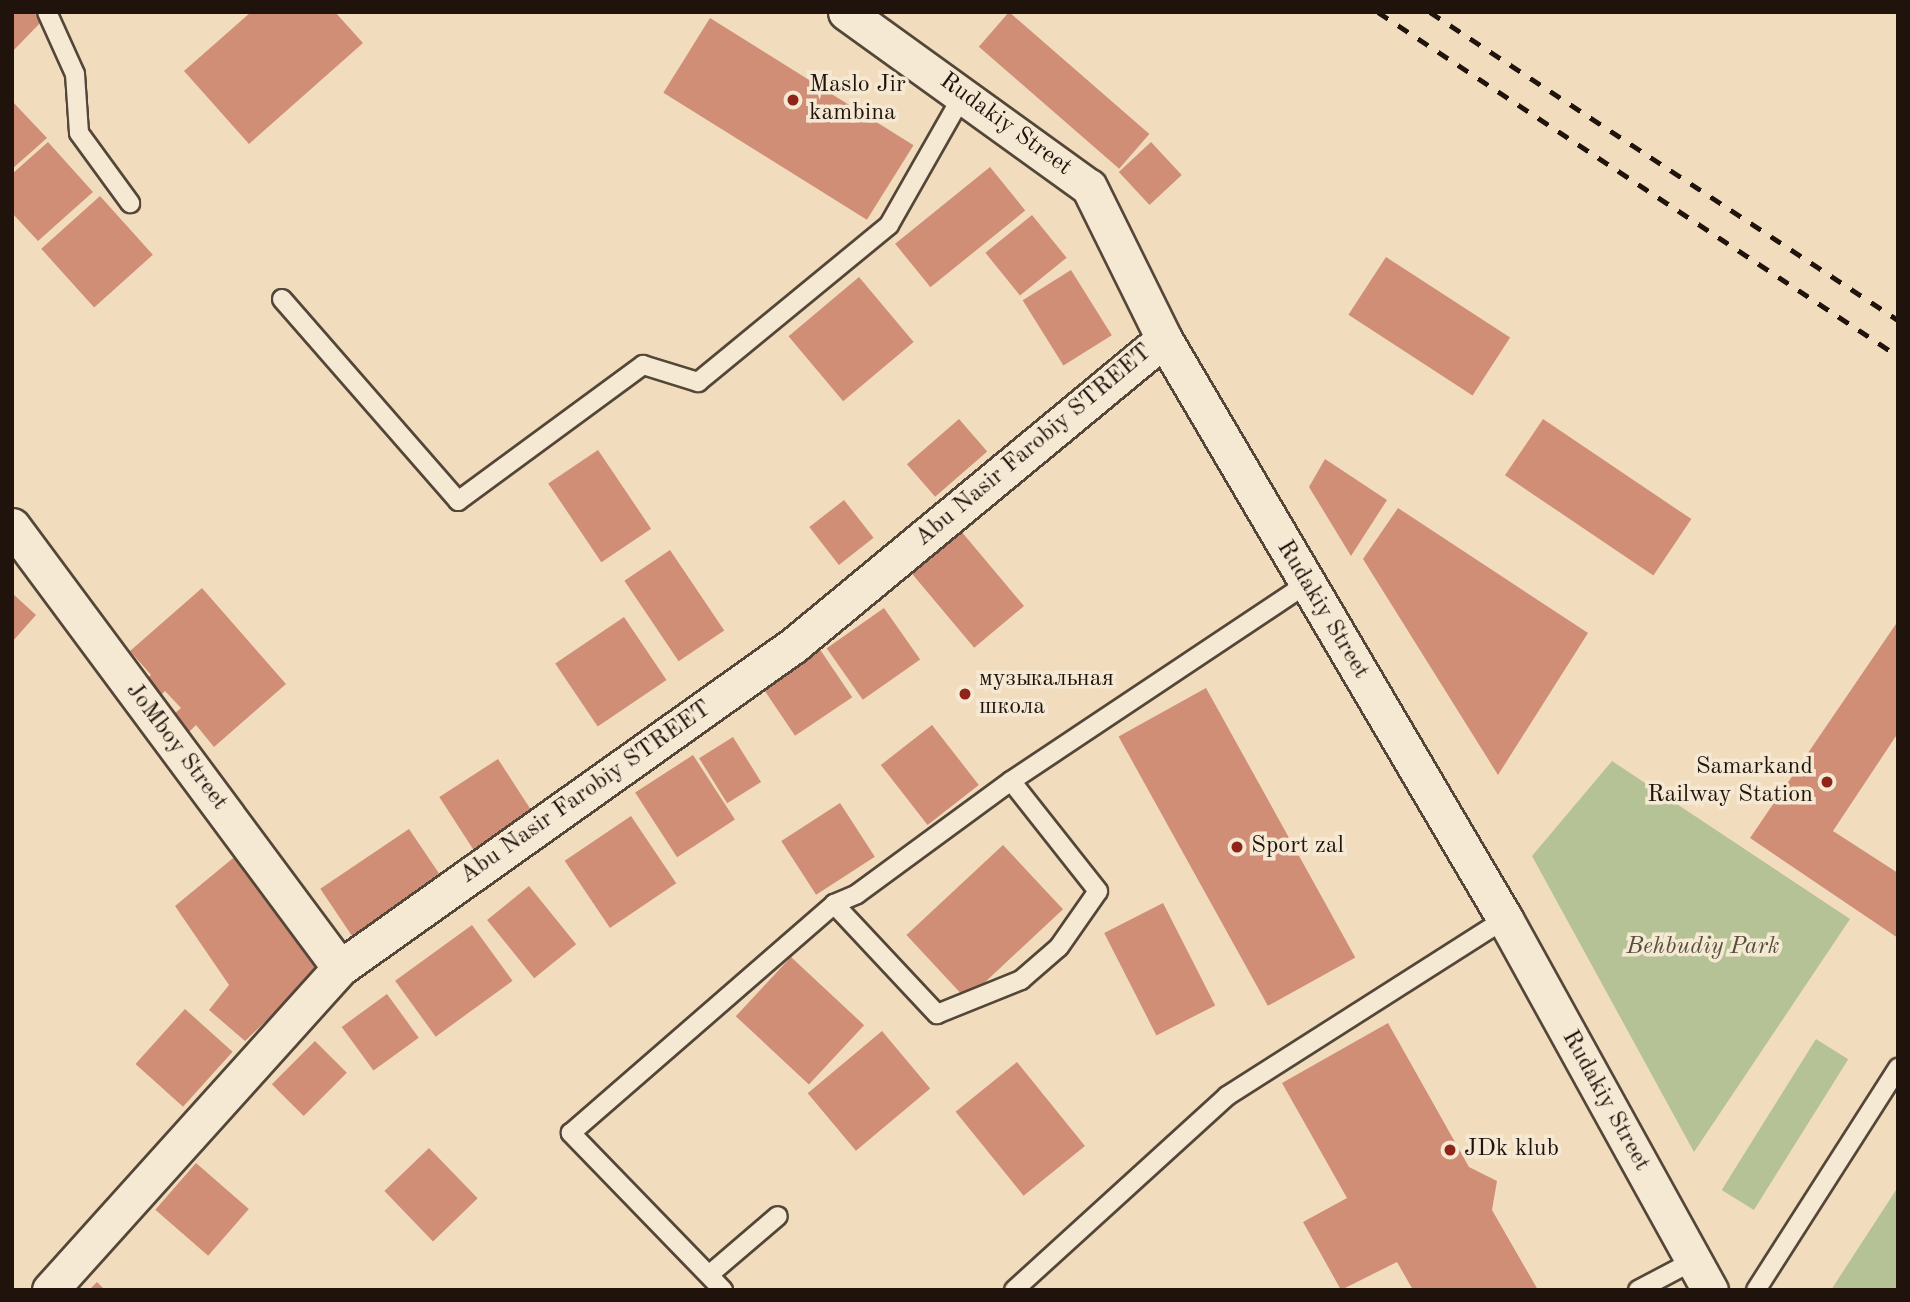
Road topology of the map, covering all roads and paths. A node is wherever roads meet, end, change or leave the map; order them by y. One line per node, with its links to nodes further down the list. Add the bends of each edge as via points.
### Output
1 (47, 12): 4 (lane, via 75,74 79,133)
2 (846, 12): 3 (street, Rudakiy Street)
3 (964, 95): 5 (lane, via 889,225 698,382 643,365 458,501); 6 (street, Rudakiy Street, via 1089,187)
4 (130, 203)
5 (282, 299)
6 (1164, 340): 8 (street, Rudakiy Street); 12 (street, Abu Nasir Farobiy STREET, via 794,645)
7 (12, 526): 12 (street, JoMboy Street)
8 (1306, 584): 9 (lane); 11 (street, Rudakiy Street)
9 (1011, 781): 10 (lane, via 857,894); 10 (lane, via 1097,891 1059,947 1021,980 937,1014)
10 (834, 904): 15 (lane, via 571,1133)
11 (1505, 919): 16 (street, Rudakiy Street); 19 (lane, via 1227,1096)
12 (340, 968): 17 (street, Abu Nasir Farobiy STREET)
13 (1898, 1068): 21 (lane)
14 (778, 1216): 15 (lane)
15 (710, 1274): 18 (lane)
16 (1702, 1275): 20 (lane)
17 (50, 1290)
18 (723, 1290)
19 (1014, 1290)
20 (1638, 1290)
21 (1756, 1290)

